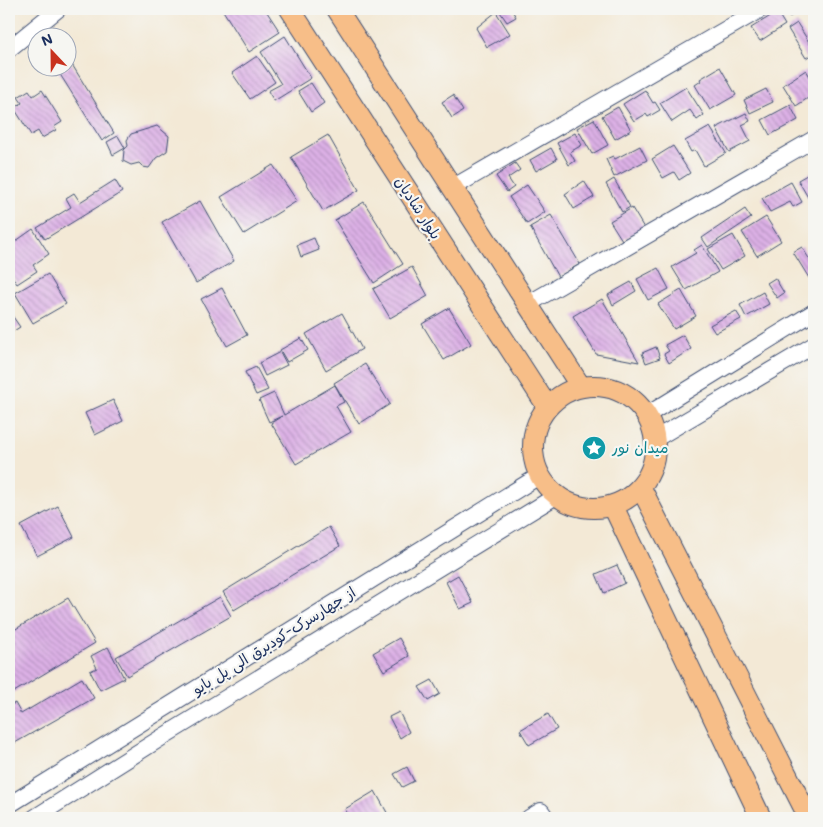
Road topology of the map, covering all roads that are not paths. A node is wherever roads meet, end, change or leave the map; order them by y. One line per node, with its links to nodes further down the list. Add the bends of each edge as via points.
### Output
1 (58, 9): 5 (street)
2 (290, 9): 12 (main road, بلوار شادیان)
3 (337, 9): 7 (main road)
4 (761, 9): 7 (street)
5 (9, 49)
6 (814, 139): 8 (street)
7 (452, 188): 8 (main road)
8 (528, 304): 11 (main road)
9 (814, 312): 13 (street)
10 (814, 345): 14 (street)
11 (581, 387): 12 (main road, via 563,394); 13 (main road, via 606,387 630,396)
12 (548, 406): 15 (main road, via 537,422 532,440 533,459)
13 (647, 415): 14 (main road)
14 (655, 439): 16 (main road, via 653,465)
15 (539, 476): 17 (main road); 19 (street, از جهارسرک-کودبرق الی پل بایو)
16 (641, 488): 18 (main road); 24 (main road)
17 (556, 496): 18 (main road, via 583,508); 20 (street, از جهارسرک-کودبرق الی پل بایو)
18 (612, 506): 23 (main road)
19 (9, 805)
20 (34, 818)
21 (529, 818): 22 (street, via 541,811)
22 (546, 818)
23 (761, 818)
24 (809, 818)

